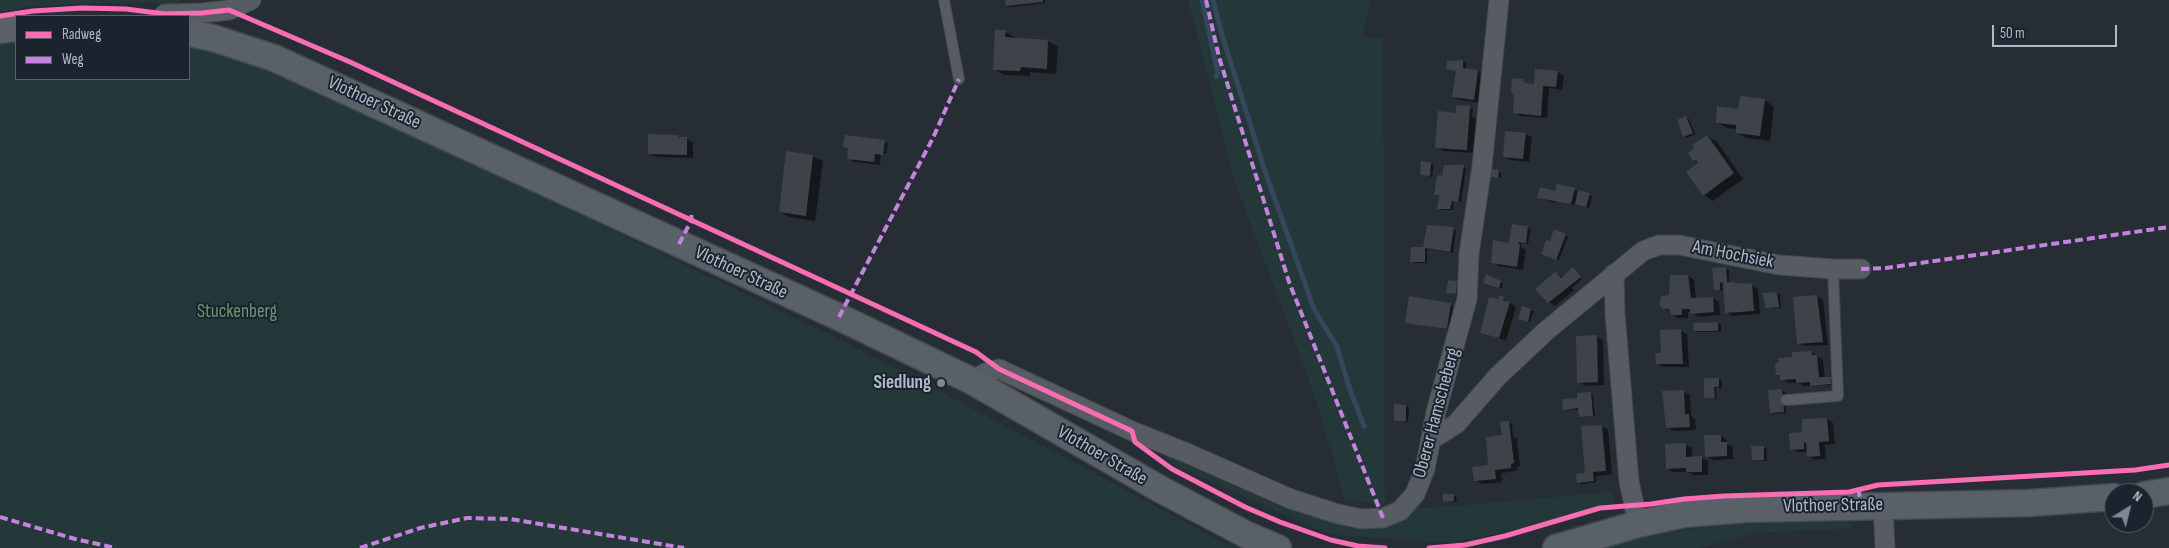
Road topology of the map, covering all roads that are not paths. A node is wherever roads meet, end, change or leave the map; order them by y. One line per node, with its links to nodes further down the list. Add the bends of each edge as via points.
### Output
1 (250, 0): 4 (street, via 229,10)
2 (944, 0): 8 (lane)
3 (1499, 0): 14 (street, Oberer Hamscheberg, via 1482,166 1469,254 1467,299 1436,412)
4 (164, 15)
5 (15, 28): 6 (main road)
6 (0, 30)
7 (190, 33): 12 (main road, Vlothoer Straße, via 283,62 821,309)
8 (959, 79)
9 (1833, 269): 10 (street, Am Hochsiek); 11 (street, Am Hochsiek, via 1779,264 1678,245 1659,245 1643,252); 13 (lane, via 1838,396)
10 (1861, 270)
11 (1614, 274): 14 (street, Am Hochsiek, via 1498,376 1456,424); 19 (street, via 1629,481)
12 (972, 382): 14 (street, Oberer Hamscheberg, via 999,369 1094,415 1291,499 1362,519 1383,518 1400,511 1415,494 1426,469); 20 (main road, Vlothoer Straße, via 1160,489)
13 (1786, 400)
14 (1432, 439)
15 (2169, 491): 16 (main road)
16 (2154, 493)
17 (2104, 498): 18 (main road, Vlothoer Straße)
18 (1883, 505): 19 (main road, Vlothoer Straße, via 1746,509 1684,514); 23 (street)
19 (1638, 524): 22 (main road, Vlothoer Straße)
20 (1245, 542): 21 (main road, Vlothoer Straße)
21 (1278, 548)
22 (1556, 548)
23 (1884, 548)

